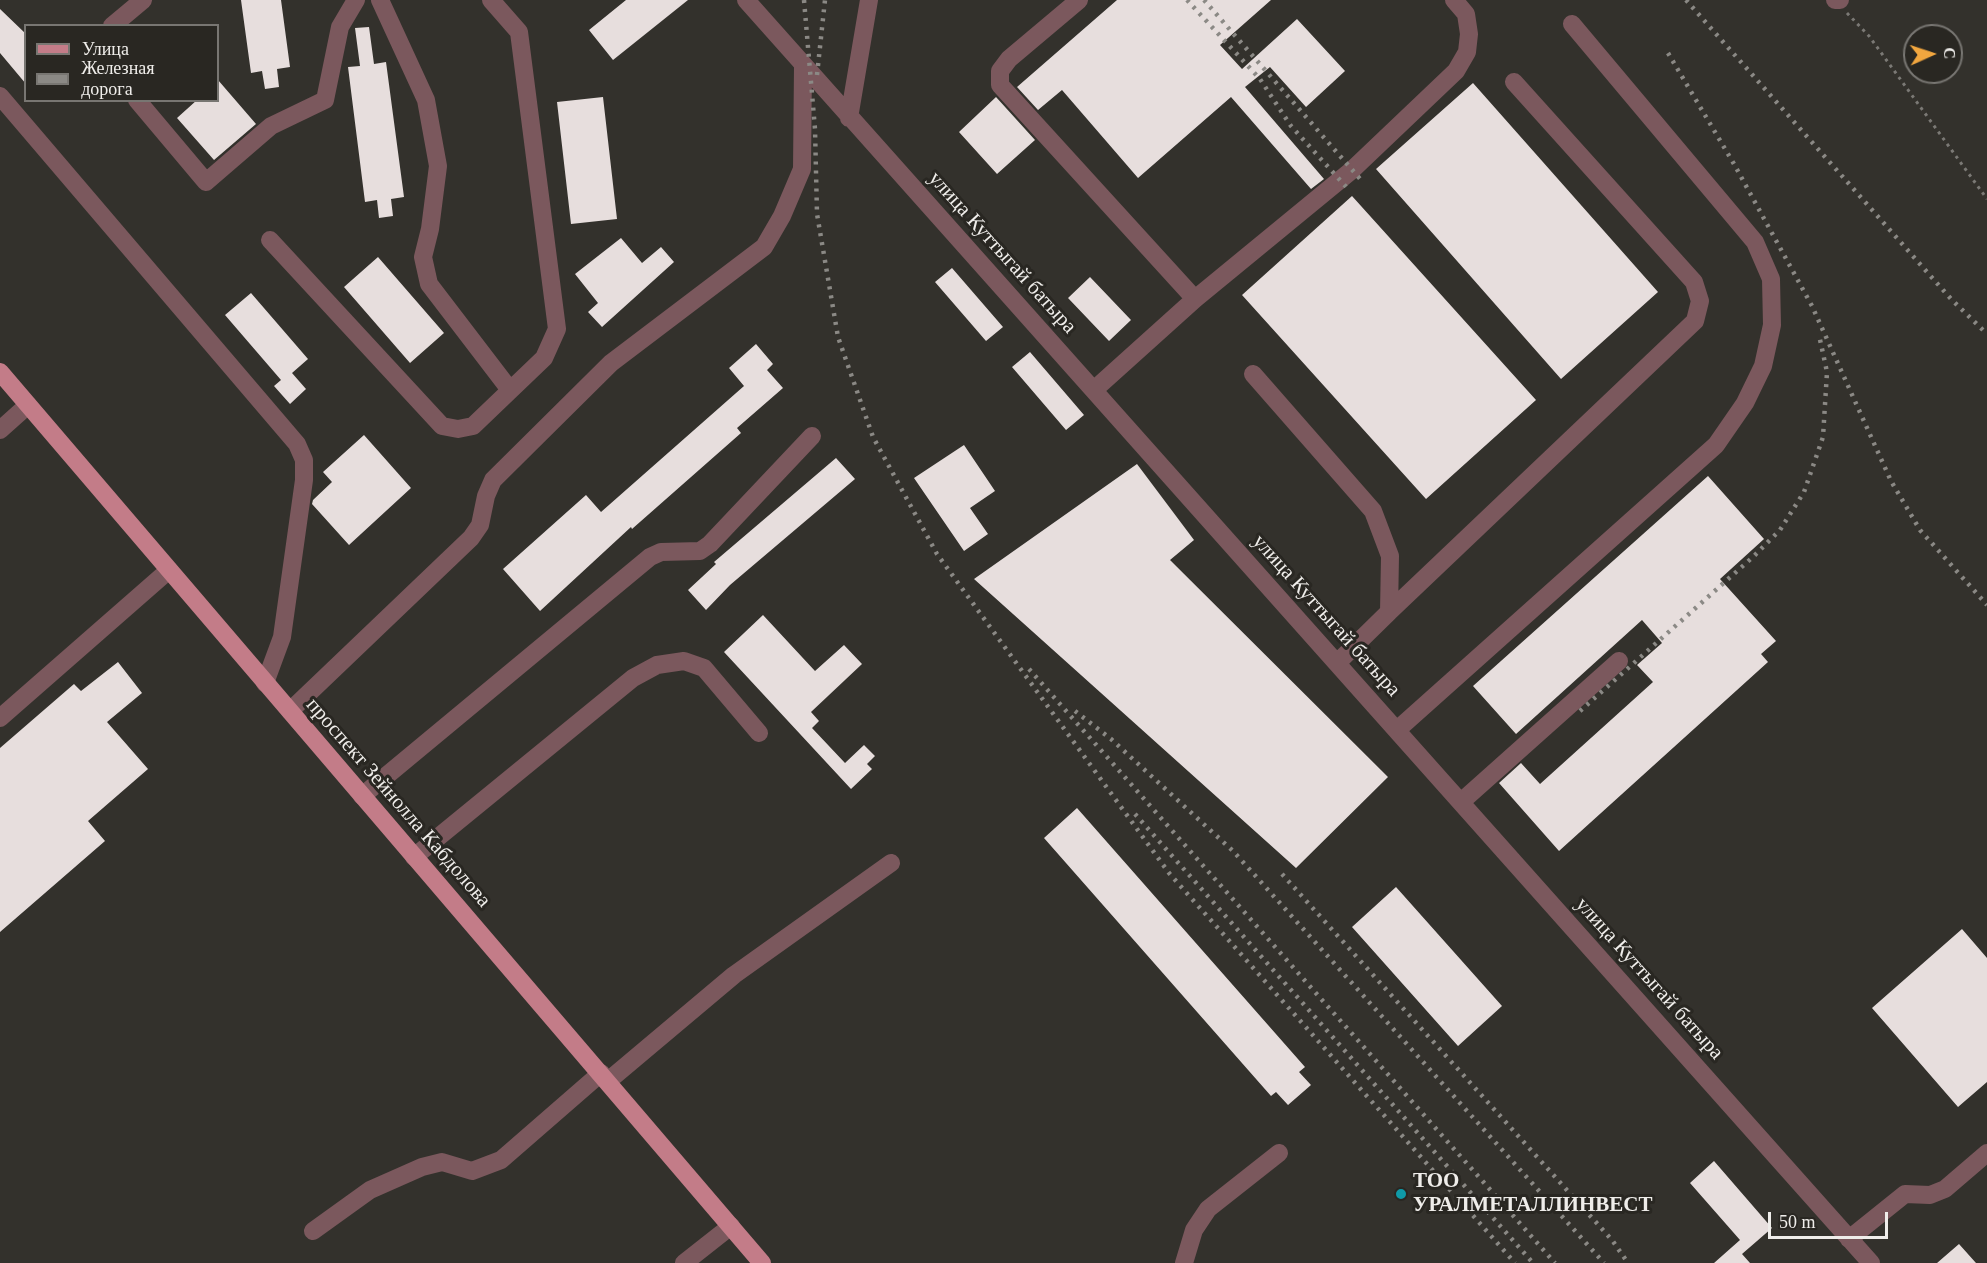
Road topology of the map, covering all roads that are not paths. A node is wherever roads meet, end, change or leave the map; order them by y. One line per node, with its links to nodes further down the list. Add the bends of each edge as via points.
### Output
1 (143, 0): 9 (street)
2 (356, 0): 14 (street, via 340,27 326,100 271,126 206,182)
3 (380, 0): 21 (street, via 426,100 438,166 423,256 429,284)
4 (491, 0): 21 (street, via 519,32 557,329 544,357)
5 (746, 0): 11 (street, улица Куттыгай батыра)
6 (869, 0): 15 (street)
7 (1079, 0): 17 (street, via 1009,59 1000,71 1000,85)
8 (1454, 0): 17 (street, via 1466,14 1469,34 1467,52 1456,71 1352,170)
9 (113, 24)
10 (1572, 24): 32 (street, via 1755,242 1771,279 1772,325 1763,366 1745,403 1716,445)
11 (804, 66): 15 (street, улица Куттыгай батыра); 30 (street, via 802,168 764,247 611,363 493,480 480,525 471,538)
12 (1514, 82): 26 (street, via 1694,282 1700,301 1695,321)
13 (0, 96): 29 (street, via 297,444 304,460 304,480 282,637)
14 (139, 102)
15 (849, 118): 20 (street, улица Куттыгай батыра)
16 (270, 240): 21 (street, via 442,426 472,426)
17 (1195, 299): 20 (street)
18 (0, 372): 22 (main road, проспект Зейнолла Кабдолова)
19 (1253, 374): 26 (street, via 1373,512 1390,556)
20 (1095, 389): 28 (street, улица Куттыгай батыра)
21 (510, 390)
22 (28, 405): 23 (street); 25 (main road, проспект Зейнолла Кабдолова)
23 (0, 430)
24 (812, 436): 34 (street, via 710,544 700,551 661,552 650,557)
25 (169, 570): 29 (main road, проспект Зейнолла Кабдолова); 31 (street)
26 (1389, 612): 28 (street)
27 (1619, 661): 35 (street)
28 (1337, 663): 32 (street, улица Куттыгай батыра)
29 (265, 682): 30 (main road, проспект Зейнолла Кабдолова)
30 (290, 711): 34 (main road, проспект Зейнолла Кабдолова)
31 (0, 718)
32 (1397, 730): 35 (street, улица Куттыгай батыра)
33 (759, 733): 36 (street, via 704,668 684,662 657,665 633,678)
34 (362, 796): 36 (main road, проспект Зейнолла Кабдолова)
35 (1461, 802): 43 (street, улица Куттыгай батыра)
36 (414, 857): 38 (main road, проспект Зейнолла Кабдолова)
37 (891, 863): 38 (street, via 734,975)
38 (605, 1077): 41 (main road, проспект Зейнолла Кабдолова); 42 (street, via 501,1160 472,1171 442,1162 422,1167 370,1190)
39 (1279, 1153): 46 (street, via 1208,1209 1194,1230)
40 (1987, 1153): 43 (street, via 1945,1189 1930,1195 1905,1194)
41 (730, 1226): 44 (street); 45 (main road, проспект Зейнолла Кабдолова)
42 (313, 1232)
43 (1850, 1239): 47 (street, улица Куттыгай батыра)
44 (684, 1263)
45 (762, 1263)
46 (1184, 1263)
47 (1871, 1263)

